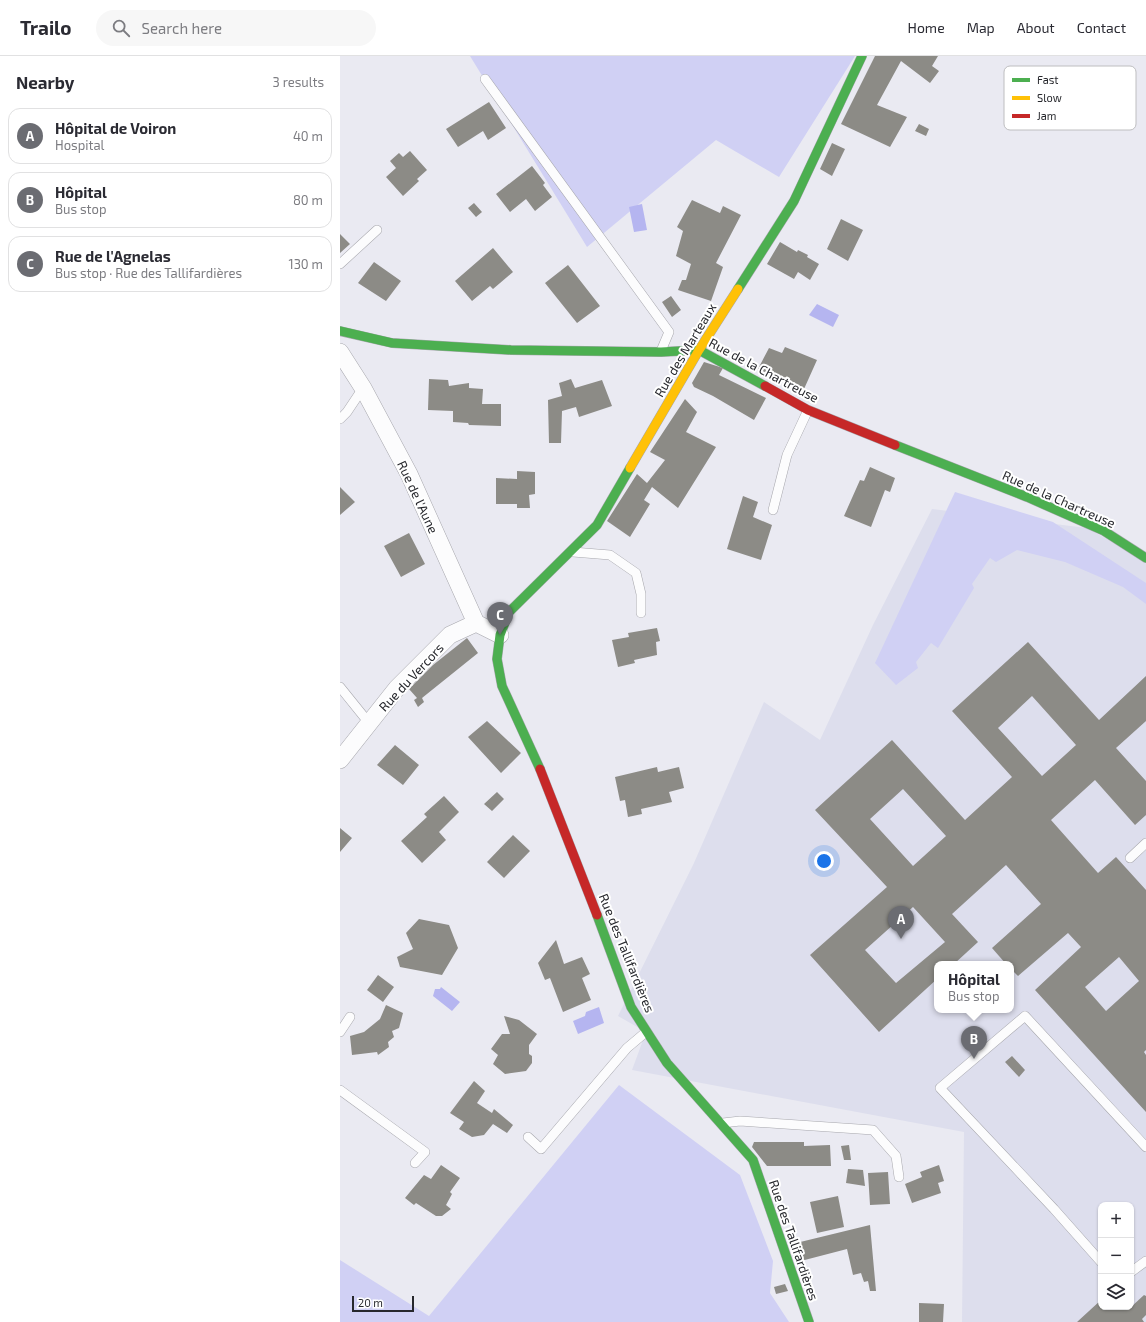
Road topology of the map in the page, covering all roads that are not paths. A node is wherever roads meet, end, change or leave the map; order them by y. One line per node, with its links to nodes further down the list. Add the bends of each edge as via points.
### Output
1 (862, 56): 6 (street, Rue des Marteaux, via 794,201)
2 (485, 80): 8 (lane, via 669,332)
3 (377, 230): 4 (lane)
4 (340, 264)
5 (340, 331): 8 (street, Rue de la Chartreuse, via 392,343 511,350)
6 (699, 350): 8 (street, Rue de la Chartreuse); 10 (street, Rue de la Chartreuse); 13 (street, Rue des Marteaux, via 597,525)
7 (340, 352): 9 (street, Rue de l'Aune)
8 (661, 352)
9 (363, 388): 11 (lane); 16 (street, Rue de l'Aune, via 408,474)
10 (808, 410): 12 (lane, via 787,455); 14 (street, Rue de la Chartreuse, via 1104,530)
11 (340, 419)
12 (773, 510)
13 (569, 552): 15 (lane, via 610,555 636,573 641,594); 17 (street, Rue des Marteaux, via 509,612)
14 (1146, 558)
15 (641, 613)
16 (476, 623): 17 (street); 19 (street, Rue du Vercors, via 450,634 397,688)
17 (500, 634): 25 (street, Rue des Tallifardières, via 497,660 502,686 547,783 631,1007)
18 (340, 686): 19 (lane)
19 (369, 723): 20 (street, Rue du Vercors)
20 (340, 760)
21 (1146, 843): 22 (lane)
22 (1130, 858)
23 (350, 1017): 24 (lane)
24 (340, 1032)
25 (646, 1032): 27 (street, Rue des Tallifardières, via 667,1063); 28 (lane, via 627,1048 541,1149)
26 (340, 1090): 30 (lane, via 425,1152)
27 (719, 1123): 31 (lane, via 740,1121 873,1130 896,1156); 35 (street, Rue des Tallifardières, via 752,1160)
28 (528, 1136)
29 (1146, 1147): 32 (lane, via 1025,1016 940,1088)
30 (415, 1162)
31 (899, 1177)
32 (1098, 1259)
33 (1146, 1261): 34 (lane)
34 (1134, 1270)
35 (809, 1322)

